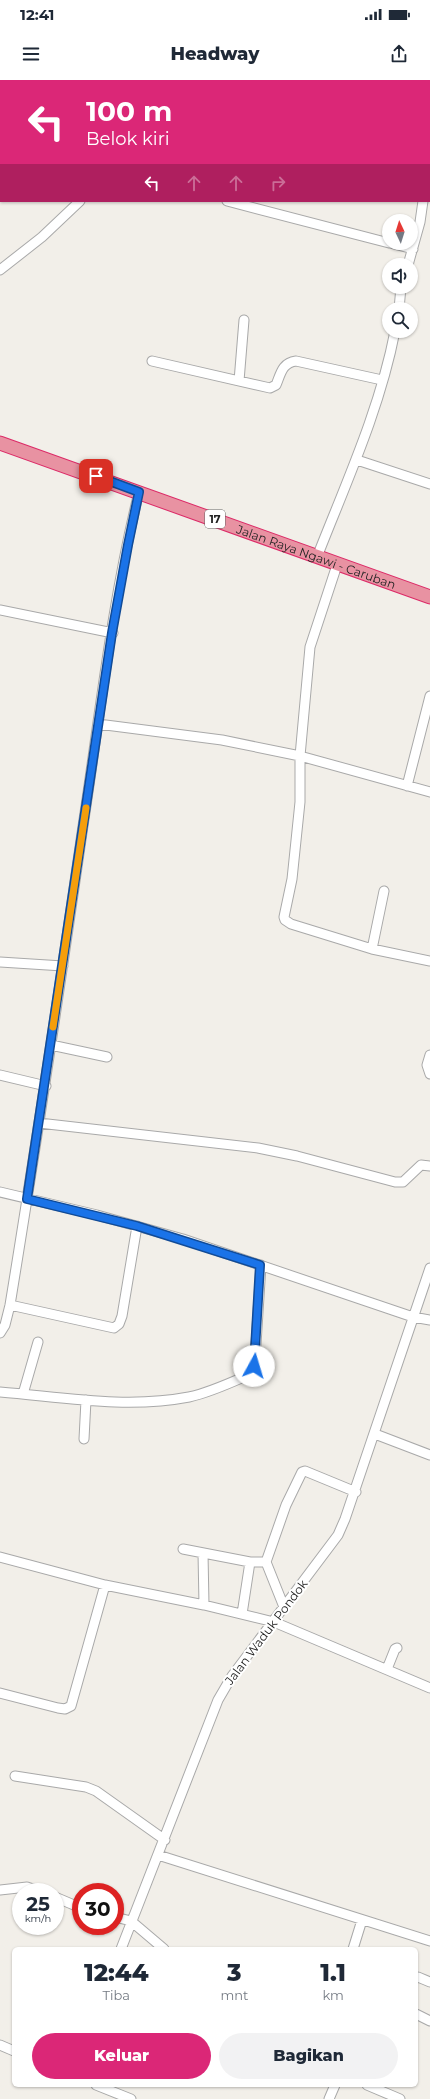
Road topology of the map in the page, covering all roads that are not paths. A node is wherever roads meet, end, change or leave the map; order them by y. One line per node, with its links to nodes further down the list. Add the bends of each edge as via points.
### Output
1 (79, 202): 6 (street, via 42,237)
2 (231, 202): 5 (street)
3 (423, 202): 4 (street)
4 (418, 225)
5 (382, 241)
6 (0, 270)
7 (244, 320): 11 (street)
8 (393, 338): 10 (street)
9 (152, 361): 11 (street)
10 (382, 380): 11 (street, via 296,361 288,362 284,366 274,388); 13 (street)
11 (239, 381)
12 (0, 443): 15 (highway, Jalan Raya Ngawi - Caruban / 17)
13 (357, 460): 14 (street); 16 (street)
14 (430, 484)
15 (139, 492): 16 (highway, Jalan Raya Ngawi - Caruban / 17); 20 (street)
16 (317, 556): 17 (highway, Jalan Raya Ngawi - Caruban / 17)
17 (337, 565): 18 (highway, Jalan Raya Ngawi - Caruban / 17); 23 (street, via 310,647)
18 (430, 598)
19 (0, 610): 20 (street)
20 (112, 633): 22 (street)
21 (430, 696): 24 (street)
22 (98, 724): 23 (street, via 222,740); 30 (street)
23 (300, 756): 24 (street); 27 (street, via 300,802 285,920)
24 (407, 786): 25 (street)
25 (430, 792)
26 (384, 891): 27 (street)
27 (372, 948): 28 (street)
28 (430, 961)
29 (0, 962): 30 (street)
30 (63, 966): 31 (street)
31 (51, 1045): 33 (street); 36 (street)
32 (430, 1055): 34 (street, via 427,1065)
33 (107, 1057)
34 (430, 1074)
35 (0, 1075): 36 (street)
36 (46, 1086): 37 (street)
37 (39, 1123): 38 (street, via 258,1148 395,1182 402,1182 421,1165); 40 (street)
38 (430, 1166)
39 (0, 1192): 40 (street)
40 (27, 1199): 41 (street); 44 (street)
41 (137, 1226): 42 (street); 44 (street, via 122,1316 114,1328)
42 (260, 1265): 45 (street); 51 (street, via 255,1360 252,1371 246,1376 190,1397 123,1402)
43 (430, 1268): 45 (street, Jalan Waduk Pondok)
44 (10, 1305): 47 (street)
45 (413, 1317): 46 (street); 52 (street, Jalan Waduk Pondok)
46 (430, 1320)
47 (2, 1328)
48 (38, 1342): 50 (street)
49 (0, 1392): 50 (street)
50 (23, 1394): 51 (street)
51 (86, 1400): 53 (street)
52 (375, 1434): 54 (street); 55 (street, Jalan Waduk Pondok)
53 (84, 1439)
54 (430, 1455)
55 (356, 1492): 60 (street, via 302,1472 286,1505); 63 (street, Jalan Waduk Pondok, via 338,1535)
56 (182, 1549): 57 (street)
57 (203, 1553): 59 (street); 62 (street)
58 (0, 1557): 61 (street)
59 (250, 1562): 60 (street); 64 (street)
60 (266, 1562): 63 (street)
61 (105, 1585): 62 (street); 69 (street, via 71,1706 65,1709 58,1708)
62 (204, 1605): 64 (street)
63 (284, 1607): 65 (street, Jalan Waduk Pondok)
64 (242, 1614): 65 (street)
65 (274, 1622): 67 (street); 71 (street, Jalan Waduk Pondok, via 232,1676 218,1700)
66 (397, 1648): 67 (street)
67 (387, 1669): 68 (street)
68 (430, 1688)
69 (0, 1693)
70 (15, 1776): 71 (street, via 86,1787 96,1791)
71 (165, 1840): 72 (street, Jalan Waduk Pondok)
72 (158, 1855): 76 (street); 77 (street, Jalan Waduk Pondok)
73 (12, 1889): 74 (street)
74 (0, 1890)
75 (124, 1919): 77 (street)
76 (362, 1920): 78 (street); 81 (street)
77 (131, 1921): 79 (street, Jalan Waduk Pondok); 80 (street)
78 (430, 1940)
79 (121, 1947)
80 (162, 1947)
81 (354, 1947)
82 (418, 1979): 83 (street)
83 (430, 1982)
84 (418, 2015): 85 (street)
85 (430, 2021)
86 (0, 2045): 87 (street)
87 (12, 2050)
88 (102, 2087): 91 (street)
89 (334, 2087): 93 (street)
90 (372, 2087): 94 (street)
91 (118, 2093): 92 (street)
92 (131, 2099)
93 (329, 2099)
94 (400, 2099)

